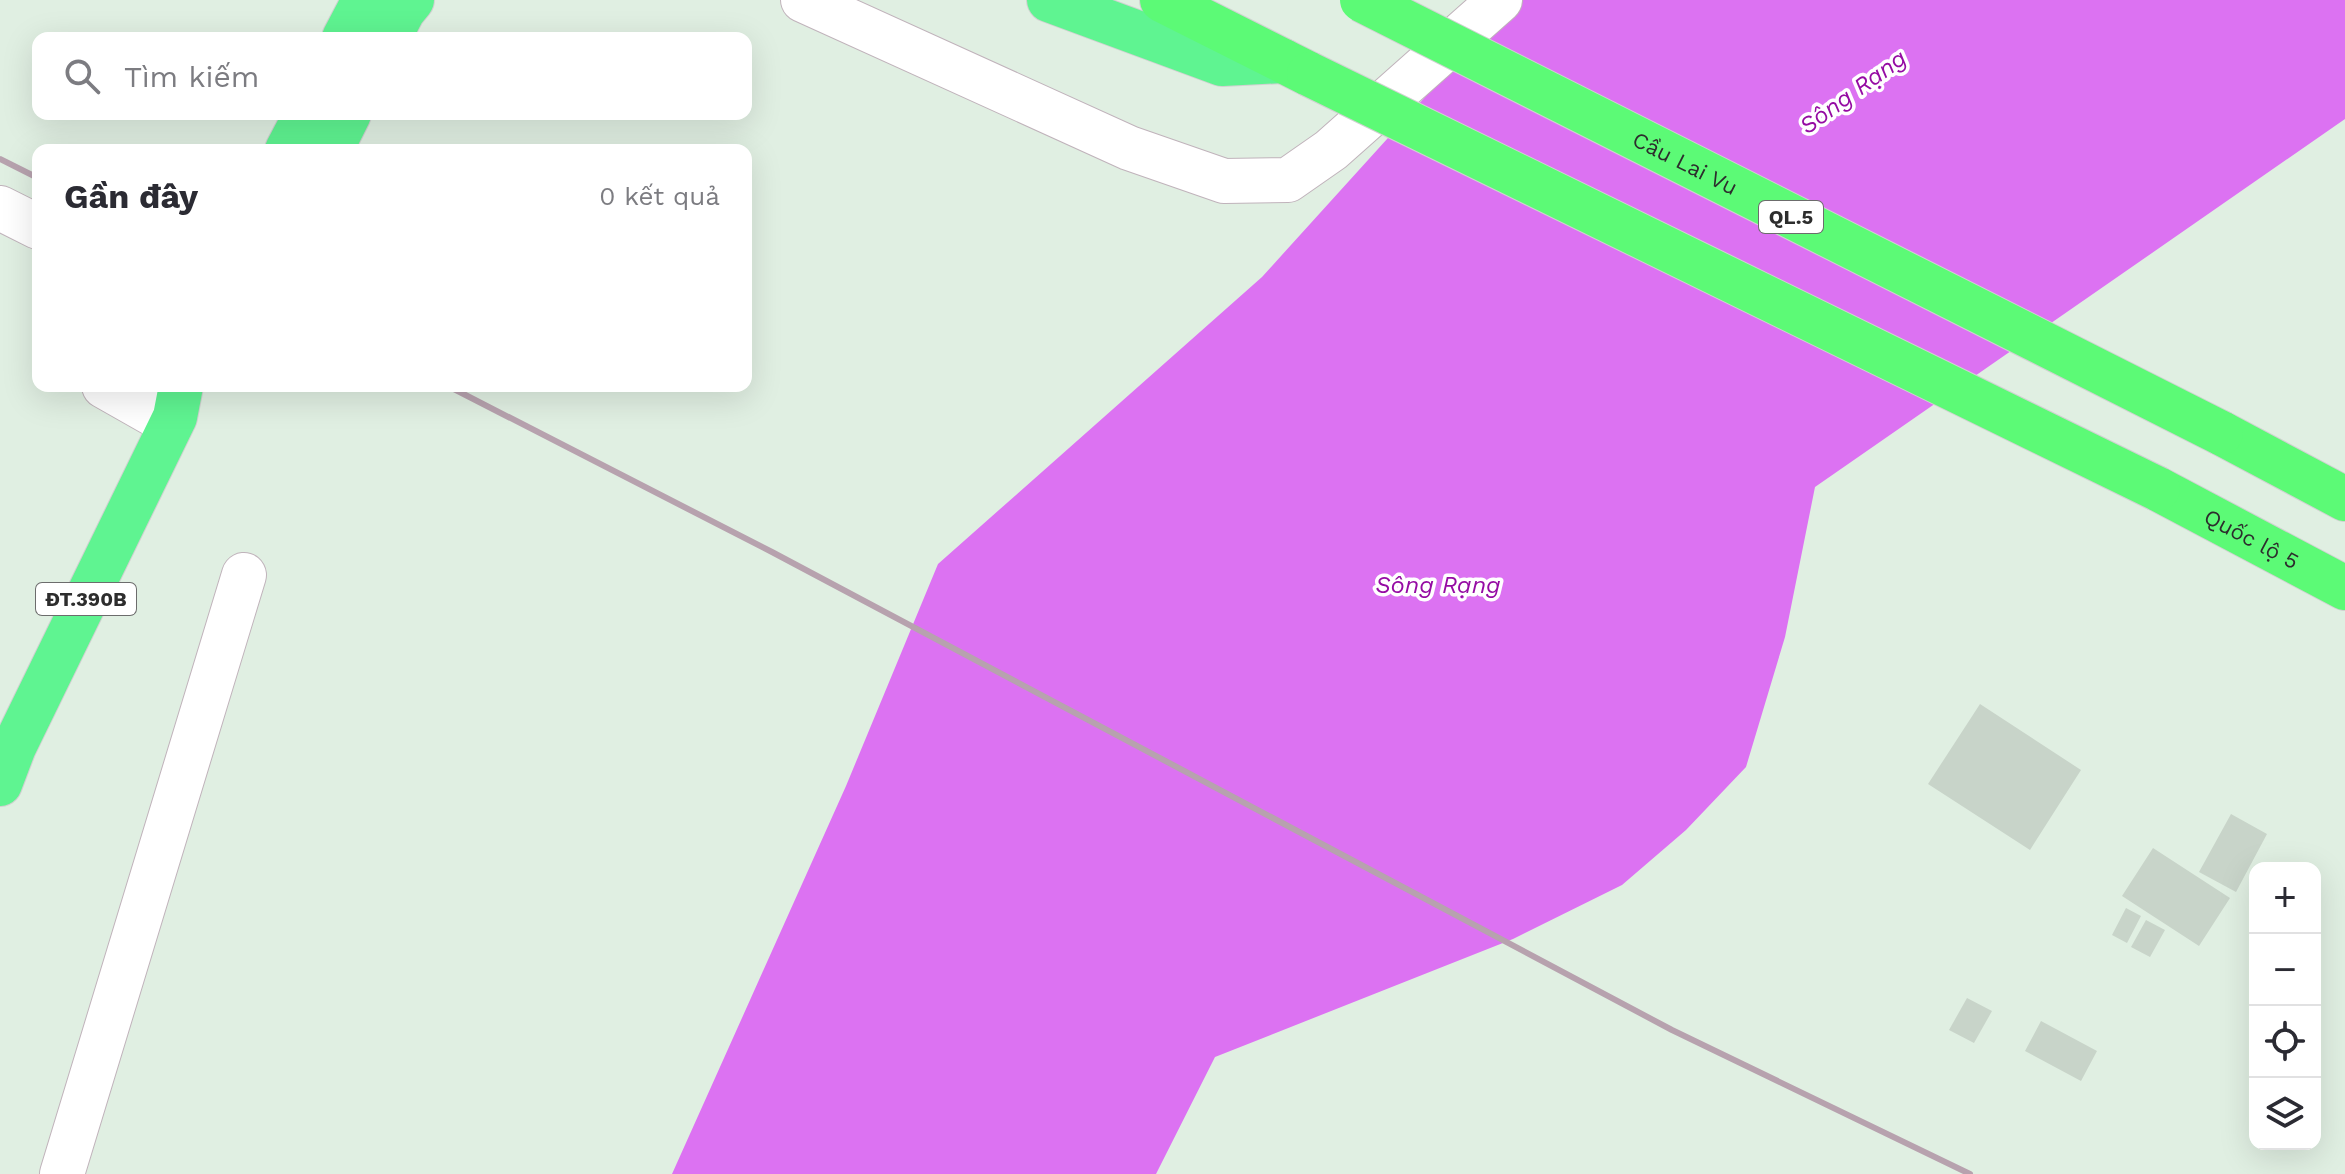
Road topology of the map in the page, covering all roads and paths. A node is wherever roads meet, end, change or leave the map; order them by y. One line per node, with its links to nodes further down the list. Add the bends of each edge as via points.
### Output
1 (364, 0): 8 (main road)
2 (412, 0): 9 (main road)
3 (804, 0): 7 (street, via 1129,148 1224,181 1240,181 1288,180 1331,150)
4 (1049, 0): 10 (main road, via 1222,64)
5 (1162, 0): 10 (highway)
6 (1362, 0): 19 (highway, Cầu Lai Vu / QL.5, bridge)
7 (1500, 0)
8 (347, 32)
9 (392, 32)
10 (1296, 68): 21 (highway, Quốc lộ 5, bridge, via 2158,489)
11 (303, 120): 13 (main road)
12 (346, 120): 14 (main road)
13 (290, 144)
14 (334, 144)
15 (0, 208): 16 (street)
16 (32, 224)
17 (131, 392): 18 (street)
18 (181, 403): 22 (main road, ĐT.390B)
19 (2345, 499)
20 (244, 575): 23 (street)
21 (2345, 588)
22 (0, 784)
23 (62, 1174)

